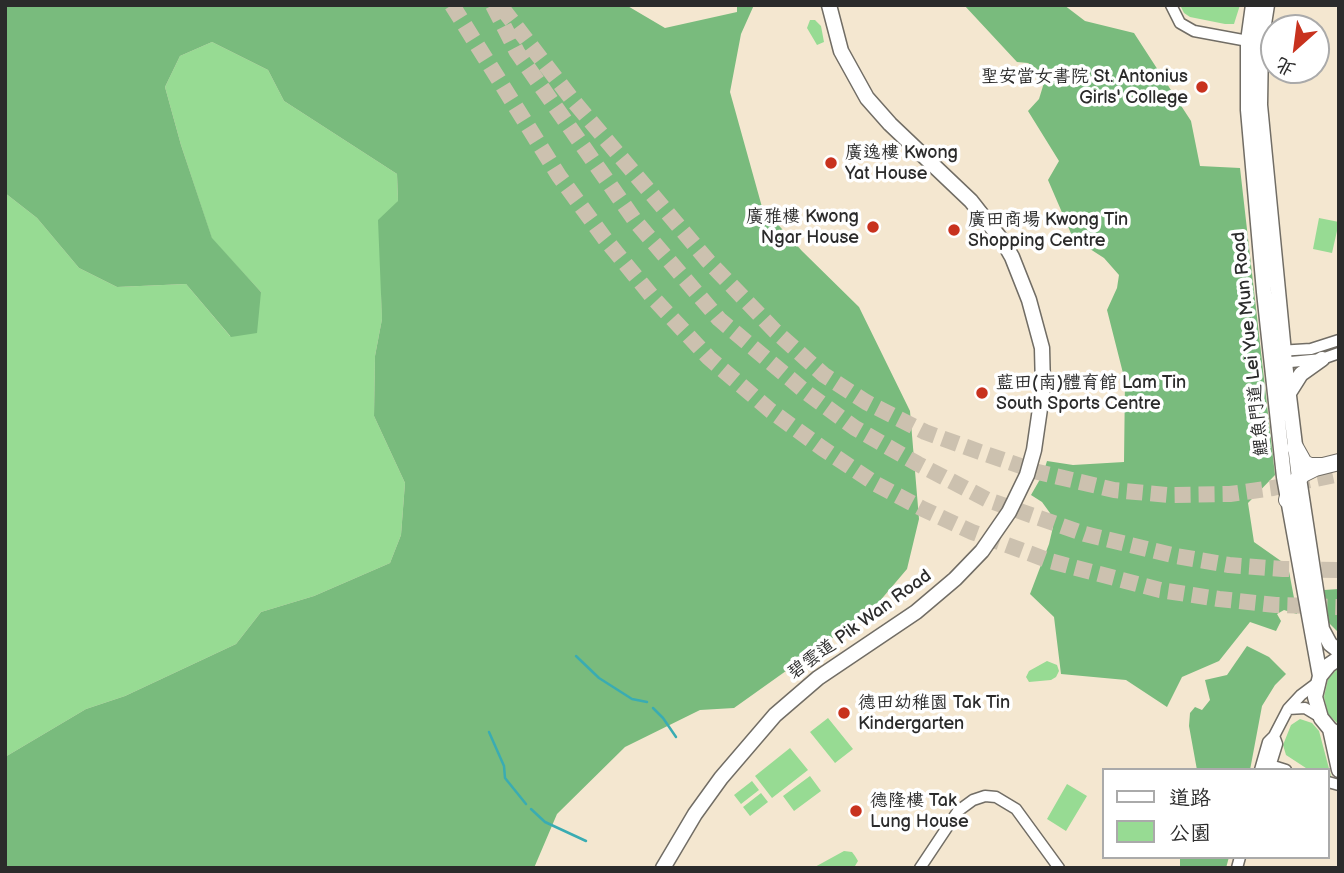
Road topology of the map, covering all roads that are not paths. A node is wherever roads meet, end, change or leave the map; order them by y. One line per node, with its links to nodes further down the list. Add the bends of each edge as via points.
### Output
1 (829, 5): 22 (main road, 碧雲道 Pik Wan Road, via 841,51 867,98 971,201 1012,257 1042,348 1043,388 1034,450 1009,512 982,551 916,612 818,678 775,715 708,796)
2 (1171, 5): 5 (street, via 1180,23 1194,31)
3 (1253, 5): 5 (main road, 鯉魚門道 Lei Yue Mun Road)
4 (1267, 5): 5 (main road, 鯉魚門道 Lei Yue Mun Road)
5 (1254, 42): 8 (main road, 鯉魚門道 Lei Yue Mun Road, via 1248,110 1264,292)
6 (1339, 340): 8 (street)
7 (1339, 353): 9 (street)
8 (1278, 357): 9 (street); 10 (main road, 鯉魚門道 Lei Yue Mun Road); 14 (main road, 鯉魚門道 Lei Yue Mun Road)
9 (1322, 359): 10 (main road, via 1301,374)
10 (1289, 393): 11 (main road, 鯉魚門道 Lei Yue Mun Road)
11 (1296, 447): 12 (highway, via 1310,466); 13 (main road, 鯉魚門道 Lei Yue Mun Road)
12 (1331, 463): 13 (highway)
13 (1299, 478): 14 (highway); 15 (main road, 鯉魚門道 Lei Yue Mun Road, via 1322,629)
14 (1287, 499): 17 (main road, 鯉魚門道 Lei Yue Mun Road)
15 (1339, 651)
16 (1339, 658): 17 (main road)
17 (1318, 679): 18 (street); 19 (main road, 鯉魚門道 Lei Yue Mun Road, via 1315,704)
18 (1288, 709): 19 (street, via 1306,708); 20 (street)
19 (1330, 727): 21 (main road)
20 (1266, 766)
21 (1339, 770)
22 (663, 868)
23 (919, 868): 24 (street, via 958,811 985,796 1016,809)
24 (1059, 868)

